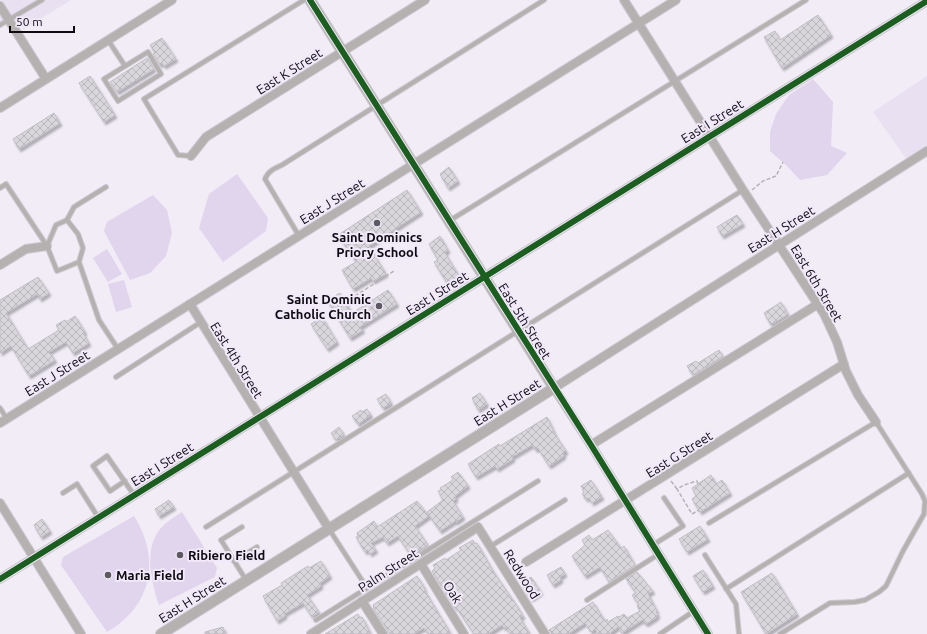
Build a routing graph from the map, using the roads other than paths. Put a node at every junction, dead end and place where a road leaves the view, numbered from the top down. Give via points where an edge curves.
1 (42, 0) edge
2 (172, 0) edge
3 (304, 0) edge
4 (310, 0) edge
5 (425, 0) edge
6 (544, 0) edge
7 (624, 0) edge
8 (676, 0) edge
9 (806, 0) edge
10 (927, 1) edge
11 (0, 6) edge
12 (8, 20) junction
13 (639, 23) junction
14 (0, 25) edge
15 (108, 40) junction
16 (342, 52) junction
17 (125, 66) junction
18 (46, 79) junction
19 (676, 81) junction
20 (377, 106) junction
21 (0, 108) edge
22 (710, 135) junction
23 (927, 151) edge
24 (191, 156) joint
25 (414, 164) junction
26 (106, 187) dead end
27 (0, 188) edge
28 (745, 192) junction
29 (67, 220) junction
30 (449, 221) junction
31 (299, 236) junction
32 (779, 245) junction
33 (47, 246) junction
34 (79, 262) junction
35 (0, 265) edge
36 (484, 277) junction
37 (190, 304) junction
38 (818, 304) junction
39 (202, 322) junction
40 (518, 331) junction
41 (118, 349) junction
42 (844, 364) junction
43 (116, 377) dead end
44 (554, 388) junction
45 (0, 408) edge
46 (259, 416) junction
47 (3, 421) edge
48 (876, 422) junction
49 (591, 445) junction
50 (294, 472) junction
51 (909, 473) junction
52 (125, 481) junction
53 (538, 481) dead end
54 (63, 493) dead end
55 (134, 495) junction
56 (664, 498) dead end
57 (565, 500) dead end
58 (626, 501) junction
59 (0, 503) edge
60 (98, 517) junction
61 (709, 523) dead end
62 (206, 526) dead end
63 (242, 527) dead end
64 (478, 527) joint
65 (329, 529) junction
66 (653, 545) junction
67 (256, 547) dead end
68 (490, 547) junction
69 (659, 554) junction
70 (705, 555) dead end
71 (34, 558) junction
72 (234, 561) junction
73 (526, 562) dead end
74 (421, 564) junction
75 (0, 579) edge
76 (246, 580) junction
77 (367, 588) junction
78 (726, 589) junction
79 (587, 600) dead end
80 (362, 601) junction
81 (694, 611) junction
82 (316, 620) dead end
83 (81, 634) edge
84 (161, 634) edge
85 (311, 634) edge
86 (383, 634) edge
87 (464, 634) edge
88 (545, 634) edge
89 (660, 634) edge
90 (708, 634) edge
91 (739, 634) edge
92 (780, 634) edge

1 - 12 lane
2 - 15 street
3 - 24 lane via 144,99 178,155
4 - 16 street, East 5th Street
5 - 16 street, East K Street
6 - 20 lane
7 - 13 street, East 6th Street
8 - 13 street, East J Street
9 - 19 lane
10 - 22 street, East I Street
11 - 12 street
12 - 14 lane
12 - 18 street
13 - 19 street, East 6th Street
13 - 25 street, East J Street
15 - 17 lane
15 - 18 street
16 - 20 street, East 5th Street
16 - 24 street, East K Street via 206,137
17 - 17 lane via 148,52 161,74 118,101 104,80
18 - 21 street
19 - 22 street, East 6th Street
19 - 30 lane
20 - 25 street, East 5th Street
20 - 31 lane via 267,174 265,179 268,185
22 - 28 street, East 6th Street
22 - 36 street, East I Street
23 - 32 street, East H Street
25 - 30 street, East 5th Street
25 - 31 street, East J Street
26 - 29 lane via 74,207
27 - 33 lane via 6,184
28 - 32 street, East 6th Street
28 - 40 lane
29 - 33 lane via 56,225
29 - 34 lane via 78,234 83,248
30 - 36 street, East 5th Street
31 - 37 street, East J Street
32 - 38 street, East 6th Street
32 - 44 street, East H Street
33 - 34 lane via 57,271
33 - 35 street via 26,249
34 - 41 lane via 99,320
36 - 40 street, East 5th Street
36 - 46 street, East I Street
37 - 39 street, East 4th Street
37 - 41 street, East J Street
38 - 42 street, East 6th Street via 837,342
38 - 49 street
39 - 43 lane
39 - 46 street, East 4th Street
40 - 44 street, East 5th Street
40 - 50 lane
41 - 47 street, East J Street
42 - 48 street, East 6th Street via 858,395
42 - 58 street, East G Street
44 - 49 street, East 5th Street
44 - 65 street, East H Street
45 - 47 lane
46 - 50 street, East 4th Street
46 - 55 street, East I Street
48 - 51 lane
48 - 61 lane
49 - 58 street, East 5th Street
50 - 62 lane
50 - 65 street, East 4th Street
51 - 78 lane
51 - 92 lane via 925,501 925,508 921,521 886,586 865,600 830,603
52 - 52 lane via 107,456 93,466 110,491
52 - 55 lane
53 - 77 lane
54 - 60 lane via 77,484
55 - 60 street, East I Street
56 - 66 lane via 683,526
57 - 68 lane
58 - 66 street, East 5th Street
58 - 73 street, East G Street
59 - 71 street
60 - 71 street, East I Street
63 - 72 lane via 221,540
64 - 68 street, Redwood
64 - 74 street, Palm Street
65 - 76 street, East H Street
65 - 77 lane
66 - 69 street, East 5th Street
67 - 72 lane
68 - 88 street, Redwood
69 - 79 lane
69 - 81 street, East 5th Street
70 - 78 lane
71 - 75 street, East I Street
71 - 83 street
72 - 76 lane
74 - 80 street, Palm Street
74 - 87 street, Oak
76 - 84 street, East H Street
77 - 82 lane
78 - 91 lane via 736,604
80 - 85 street, Palm Street
80 - 86 street
81 - 89 lane
81 - 90 street, East 5th Street

